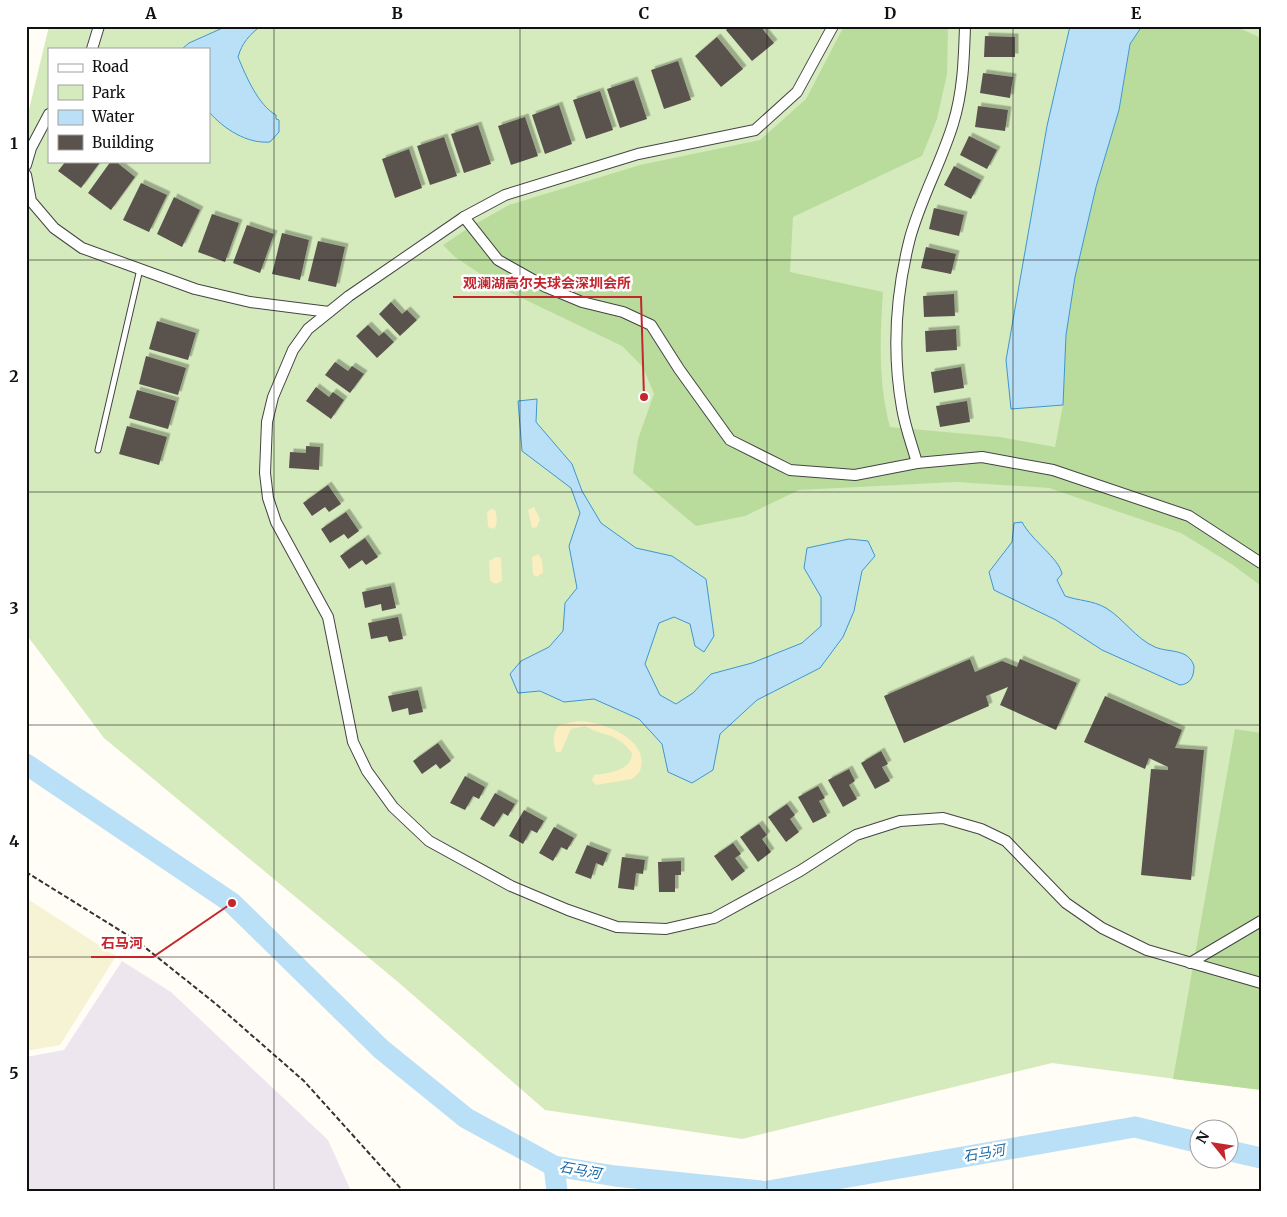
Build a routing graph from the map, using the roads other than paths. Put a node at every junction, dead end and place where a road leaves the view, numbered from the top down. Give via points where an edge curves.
1 (99, 26) edge
2 (833, 26) edge
3 (964, 26) edge
4 (92, 48) edge
5 (48, 116) edge
6 (26, 165) edge
7 (26, 174) edge
8 (464, 217) junction
9 (140, 269) junction
10 (328, 312) junction
11 (98, 450) dead end
12 (917, 463) junction
13 (1261, 563) edge
14 (1261, 921) edge
15 (1190, 963) junction
16 (1261, 983) edge

1 - 4 street
2 - 8 street via 797,92 755,130 638,154 505,195
3 - 12 street via 963,76 953,124 928,182 910,238 899,294 896,351 902,408
5 - 6 street
7 - 9 street via 31,201 54,228 82,248
8 - 10 street
8 - 12 street via 498,260 522,274 582,302 623,312 651,325 678,369 730,440 790,470 855,475
9 - 10 street via 195,289 250,302
9 - 11 lane
10 - 15 street via 308,329 293,350 272,397 264,447 268,498 276,522 328,617 353,742 367,771 394,807 429,841 511,886 568,910 617,927 666,929 714,918 800,871 856,835 900,821 943,818 981,828 1006,841 1066,902 1102,928 1147,950
12 - 13 street via 982,456 1053,470 1189,516
14 - 15 street
15 - 16 street

